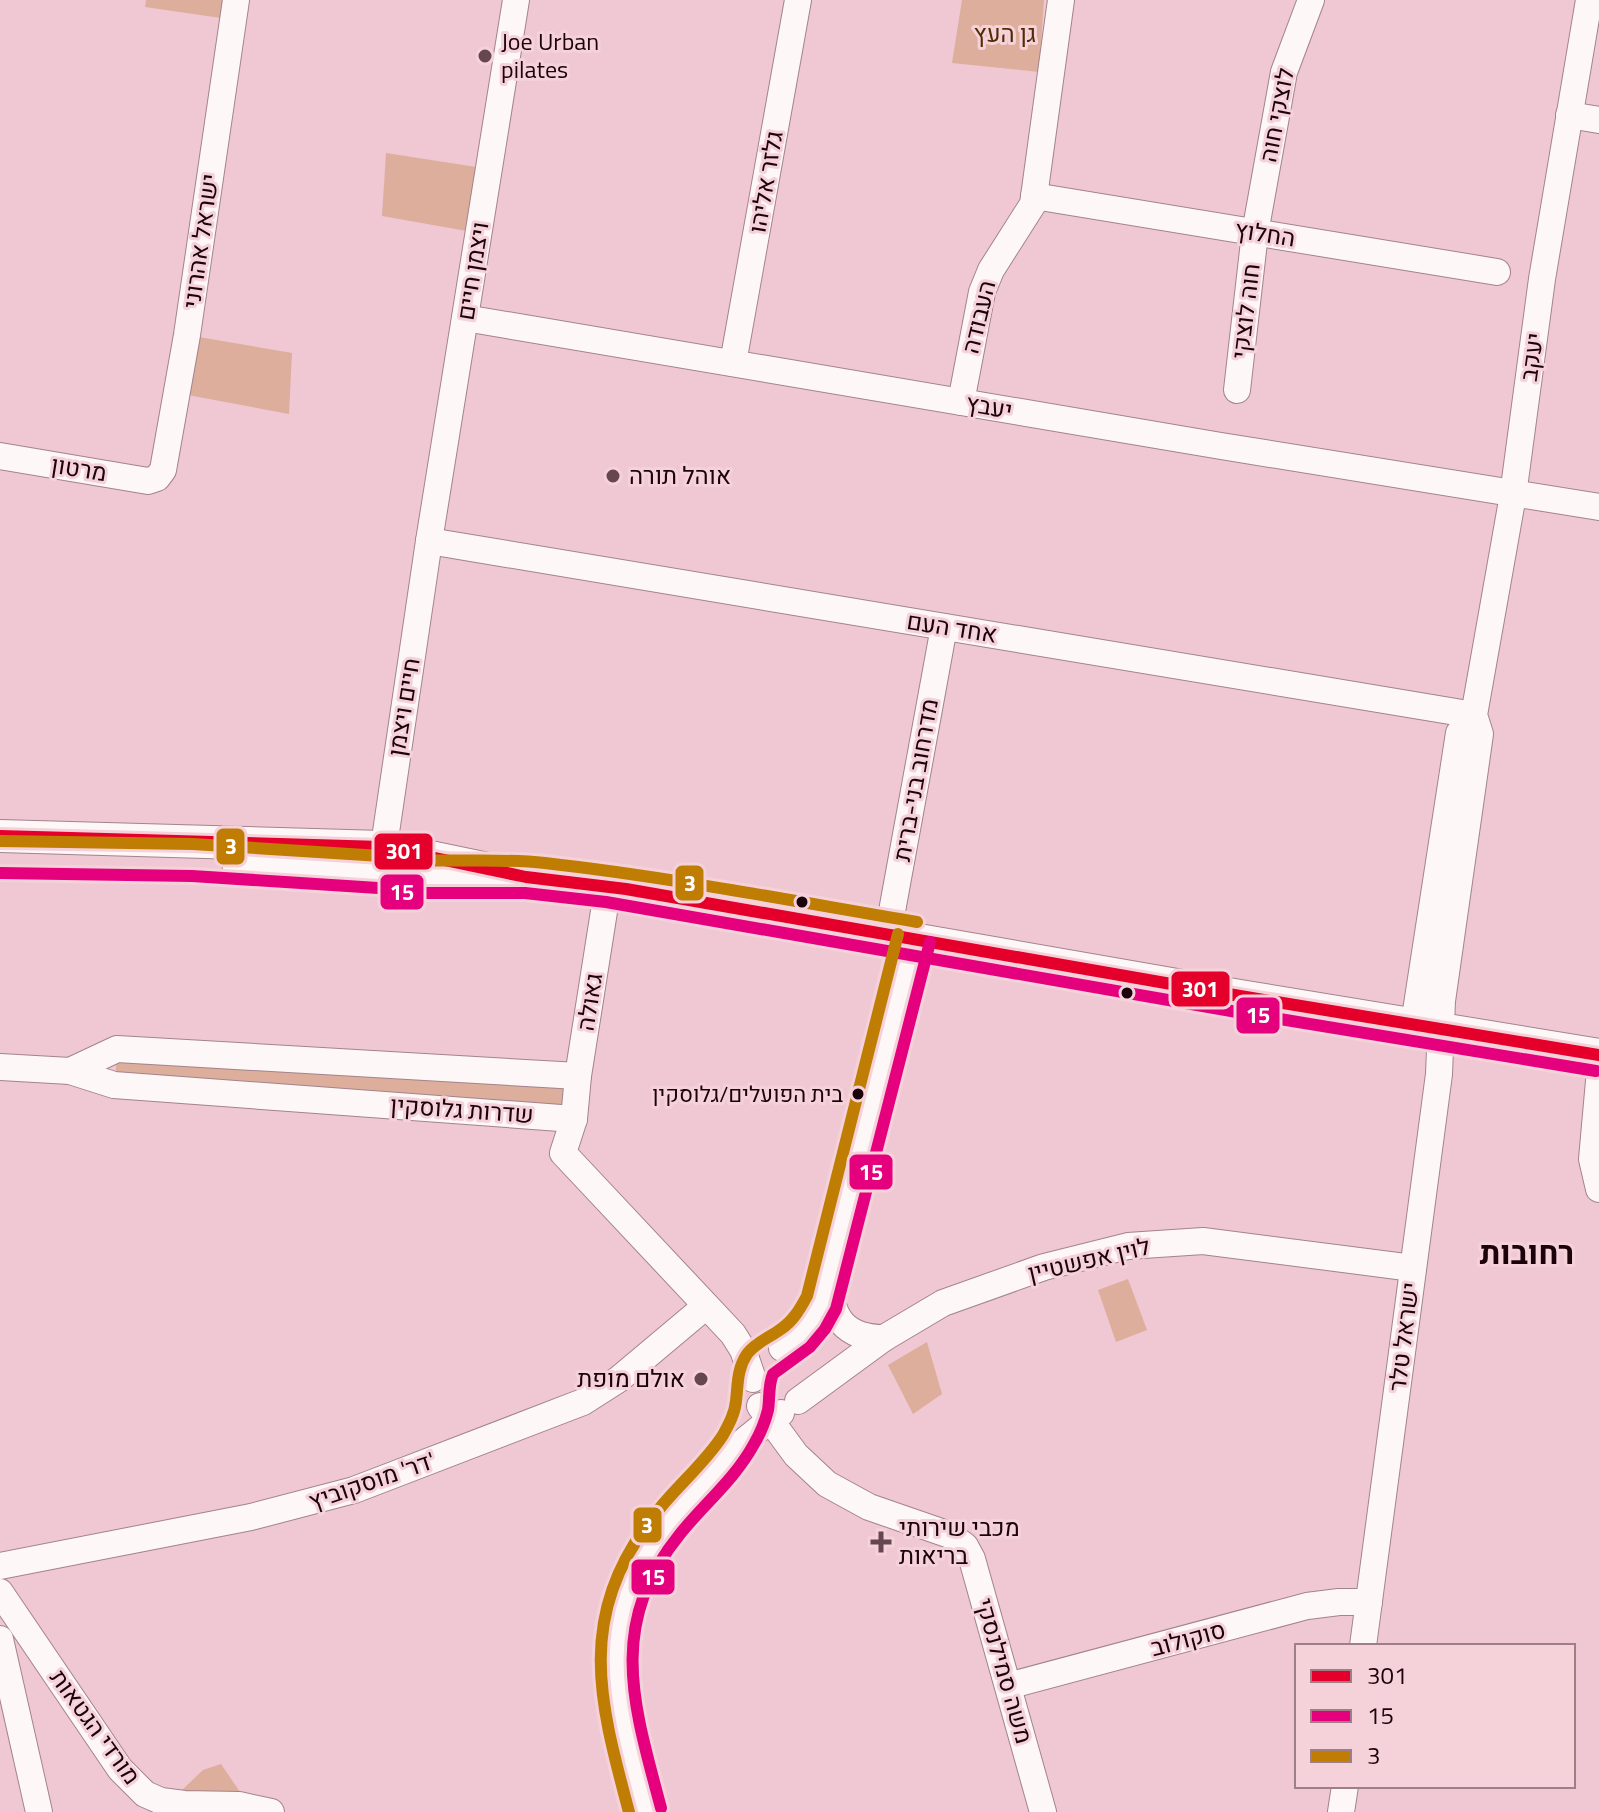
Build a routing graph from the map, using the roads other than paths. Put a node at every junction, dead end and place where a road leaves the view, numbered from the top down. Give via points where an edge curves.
1 (236, 0) edge
2 (516, 0) edge
3 (798, 0) edge
4 (1061, 0) edge
5 (1311, 0) edge
6 (1589, 0) edge
7 (1569, 115) junction
8 (1599, 120) edge
9 (1034, 196) junction
10 (1255, 233) junction
11 (1497, 272) dead end
12 (465, 318) junction
13 (733, 363) junction
14 (1237, 390) dead end
15 (961, 402) junction
16 (0, 456) edge
17 (157, 478) joint
18 (1513, 495) junction
19 (1599, 507) edge
20 (429, 541) junction
21 (944, 627) junction
22 (1474, 715) junction
23 (0, 836) edge
24 (0, 857) edge
25 (381, 859) junction
26 (608, 886) junction
27 (901, 936) junction
28 (1426, 1026) junction
29 (1599, 1055) edge
30 (0, 1067) edge
31 (70, 1071) junction
32 (578, 1076) junction
33 (1599, 1081) edge
34 (574, 1119) junction
35 (1599, 1189) edge
36 (1413, 1268) junction
37 (829, 1277) junction
38 (706, 1306) junction
39 (733, 1334) junction
40 (884, 1338) junction
41 (780, 1349) junction
42 (770, 1401) junction
43 (0, 1566) edge
44 (0, 1592) edge
45 (1369, 1602) junction
46 (0, 1639) edge
47 (1363, 1644) edge
48 (1008, 1686) junction
49 (1345, 1788) edge
50 (39, 1812) edge
51 (271, 1812) edge
52 (646, 1812) edge
53 (1043, 1812) edge
54 (1341, 1812) edge

1 - 17 street, ישראל אהרוני via 166,464
2 - 12 street, ויצמן חיים
3 - 13 street, גלזר אליהו
4 - 9 street, העבודה
5 - 10 street, לוצקי חוה via 1284,72
6 - 7 street, יעקב
7 - 8 street
7 - 18 street, יעקב
9 - 10 street, החלוץ
9 - 15 street, העבודה via 982,292
10 - 11 street, החלוץ
10 - 14 street, חוה לוצקי
12 - 13 street, יעבץ
12 - 20 street, ויצמן חיים
13 - 15 street, יעבץ
15 - 18 street, יעבץ
16 - 17 street, מרטון via 148,481
18 - 19 street, יעבץ
18 - 22 street, יעקב
20 - 21 street, אחד העם
20 - 25 street, חיים ויצמן
21 - 22 street, אחד העם
21 - 27 street, מדרחוב בני-ברית
22 - 28 street, יעקב via 1480,734
23 - 25 main road
24 - 25 main road
25 - 26 main road
26 - 27 main road
26 - 32 street, גאולה
27 - 28 main road
27 - 37 street, מדרחוב בני-ברית
28 - 29 main road
28 - 36 street, ישראל טלר via 1439,1074
30 - 31 street, שדרות גלוסקין
31 - 32 street, שדרות גלוסקין via 117,1049
31 - 34 street, שדרות גלוסקין via 114,1085
32 - 34 street, גאולה
33 - 35 street via 1592,1159
34 - 38 street via 563,1153
36 - 40 street, לוין אפשטיין via 1203,1241 1128,1246 1044,1267 953,1299
36 - 45 street, ישראל טלר
37 - 40 street via 832,1305 842,1324 859,1335
37 - 41 street, מדרחוב בני-ברית via 812,1321
38 - 39 street
38 - 43 street, דר' מוסקוביץ' via 619,1379 583,1402 354,1490 251,1517
39 - 41 street via 756,1348
39 - 42 street
40 - 42 street, לוין אפשטיין
41 - 42 street, מדרחוב בני-ברית via 762,1361
41 - 42 street via 803,1354 810,1368 807,1387
42 - 48 street, משה סמילנסקי via 810,1470 847,1496 950,1535 965,1546
42 - 52 street, לוין אפשטיין via 663,1529 622,1610 614,1669 617,1700
44 - 51 street, מורדי הגטאות via 120,1769 145,1794 161,1801
45 - 47 street, ישראל טלר
45 - 48 street, סוקולוב via 1307,1606
46 - 50 street
48 - 53 street, משה סמילנסקי
49 - 54 street

